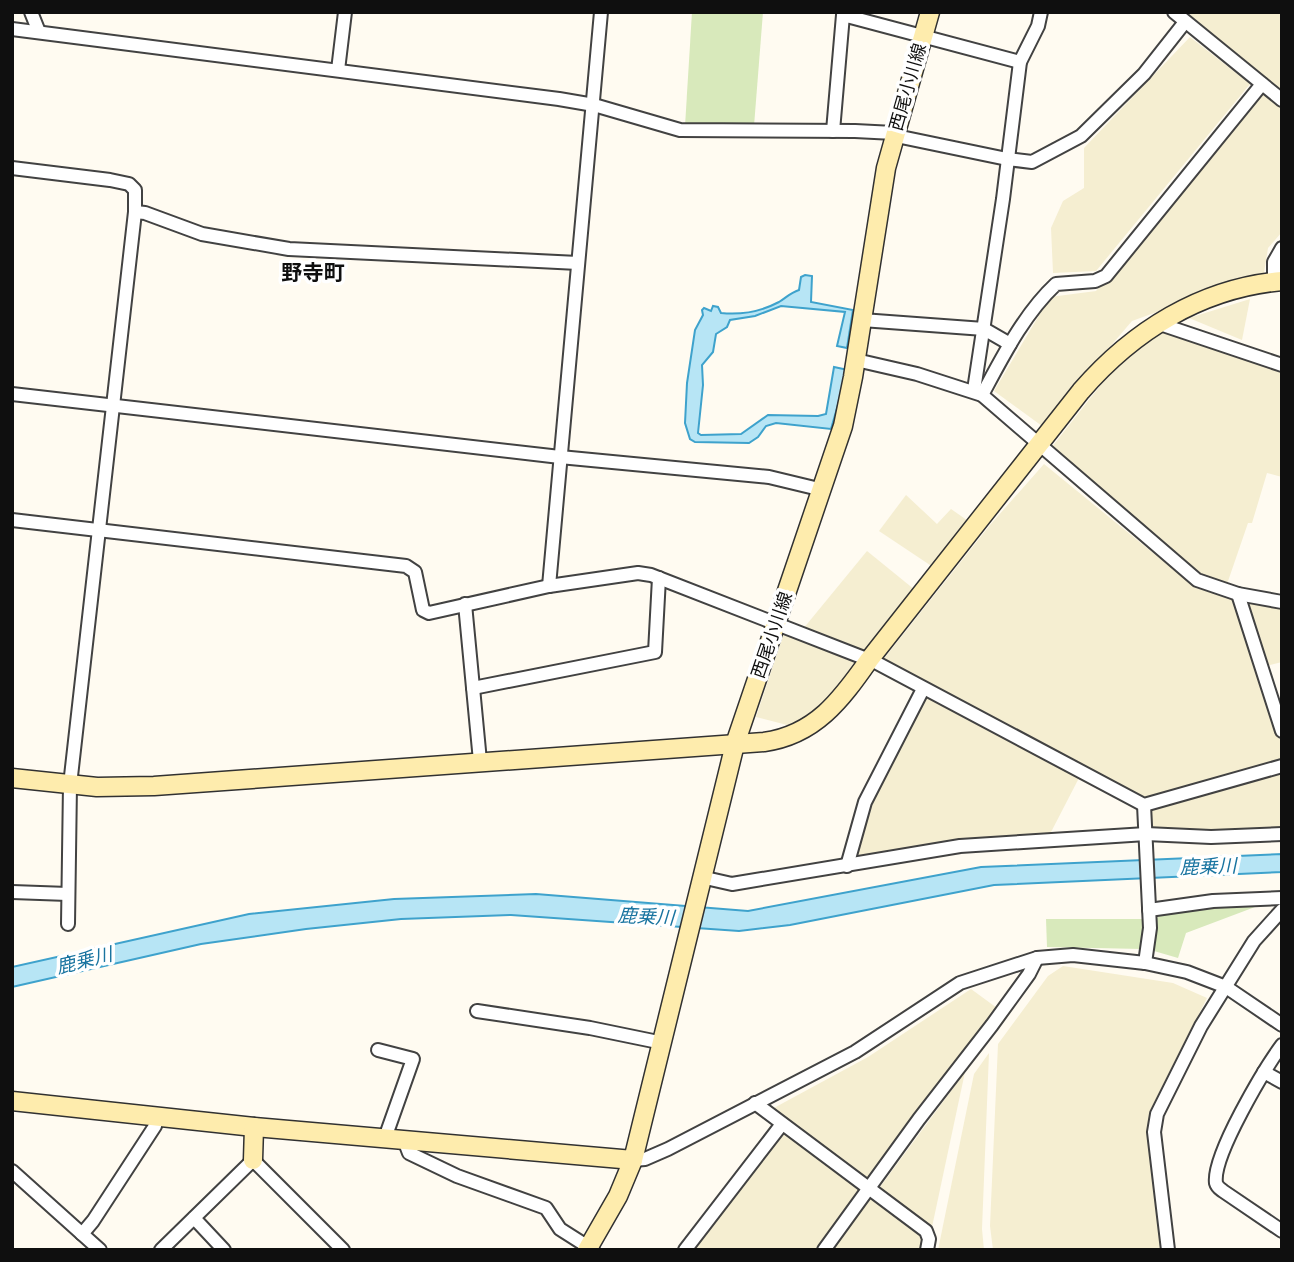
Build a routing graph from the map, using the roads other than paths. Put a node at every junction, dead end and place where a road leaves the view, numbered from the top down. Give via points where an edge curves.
1 (31, 12) edge
2 (345, 12) edge
3 (601, 12) edge
4 (930, 12) edge
5 (1041, 12) edge
6 (1174, 12) edge
7 (839, 13) edge
8 (1185, 22) junction
9 (12, 29) edge
10 (39, 32) junction
11 (923, 35) junction
12 (1020, 62) junction
13 (338, 71) junction
14 (1262, 84) junction
15 (1282, 100) edge
16 (594, 105) junction
17 (833, 131) junction
18 (894, 133) junction
19 (1007, 159) junction
20 (12, 168) edge
21 (135, 212) junction
22 (1282, 248) edge
23 (578, 263) junction
24 (1278, 282) edge
25 (862, 320) junction
26 (1157, 323) junction
27 (984, 329) junction
28 (1010, 344) junction
29 (856, 359) junction
30 (1282, 365) edge
31 (978, 392) junction
32 (12, 394) edge
33 (111, 407) junction
34 (1040, 444) junction
35 (560, 457) junction
36 (823, 490) junction
37 (12, 520) edge
38 (98, 531) junction
39 (659, 578) junction
40 (549, 586) junction
41 (1238, 594) junction
42 (1282, 602) edge
43 (465, 604) junction
44 (776, 624) junction
45 (869, 660) junction
46 (473, 688) junction
47 (923, 689) junction
48 (1282, 731) edge
49 (735, 744) junction
50 (480, 761) junction
51 (1282, 766) edge
52 (12, 778) edge
53 (70, 785) junction
54 (1144, 805) junction
55 (1282, 834) edge
56 (1146, 838) junction
57 (847, 866) junction
58 (700, 881) junction
59 (12, 892) edge
60 (68, 894) junction
61 (1282, 898) edge
62 (1148, 905) junction
63 (1282, 910) edge
64 (68, 924) dead end
65 (1037, 958) junction
66 (1145, 963) junction
67 (1226, 987) junction
68 (477, 1011) dead end
69 (1282, 1024) edge
70 (663, 1043) junction
71 (1282, 1045) edge
72 (378, 1050) dead end
73 (1264, 1072) junction
74 (1282, 1082) edge
75 (12, 1101) edge
76 (755, 1103) junction
77 (157, 1117) junction
78 (782, 1124) junction
79 (254, 1127) junction
80 (385, 1139) junction
81 (404, 1140) junction
82 (253, 1160) junction
83 (633, 1160) junction
84 (12, 1171) edge
85 (869, 1189) junction
86 (194, 1218) junction
87 (1282, 1231) edge
88 (82, 1234) junction
89 (589, 1249) edge
90 (100, 1250) edge
91 (161, 1250) edge
92 (224, 1250) edge
93 (342, 1250) edge
94 (685, 1250) edge
95 (824, 1250) edge
96 (927, 1250) edge
97 (1168, 1250) edge

1 - 10 street
2 - 13 street
3 - 16 street
4 - 11 street, 西尾小川線
5 - 12 street
6 - 8 street
7 - 11 street
7 - 17 street
8 - 14 street
8 - 19 street via 1144,74 1081,136 1032,162
9 - 10 street
10 - 13 street
11 - 12 street
11 - 18 street, 西尾小川線
12 - 19 street
13 - 16 street
14 - 15 street
14 - 28 street via 1106,276 1056,284
16 - 17 street via 680,130
16 - 23 street
17 - 18 street
18 - 19 street
18 - 25 street, 西尾小川線
19 - 27 street
20 - 21 street via 129,184 135,190
21 - 23 street via 202,234 289,248
21 - 33 street
22 - 24 street via 1274,262
23 - 35 street
24 - 26 street via 1232,290
25 - 27 street
25 - 29 street, 西尾小川線
26 - 30 street
26 - 34 street via 1113,357
27 - 28 street
27 - 31 street
28 - 31 street
29 - 31 street
29 - 36 street, 西尾小川線 via 843,426
31 - 34 street
32 - 33 street
33 - 35 street
33 - 38 street
34 - 41 street via 1197,580
34 - 45 street
35 - 36 street via 769,477
35 - 40 street
36 - 44 street, 西尾小川線
37 - 38 street
38 - 43 street via 406,566 415,572 425,612
38 - 53 street
39 - 40 street via 638,573
39 - 44 street
39 - 46 street via 655,652
40 - 43 street
41 - 42 street
41 - 48 street
43 - 46 street
44 - 45 street
44 - 49 street, 西尾小川線
45 - 47 street
45 - 49 street via 843,697 810,727 775,741
46 - 50 street
47 - 54 street
47 - 57 street via 865,802
49 - 50 street
49 - 58 street, 西尾小川線
50 - 53 street via 154,786
51 - 54 street
52 - 53 street
53 - 60 street
54 - 56 street
55 - 56 street
56 - 57 street via 960,846
56 - 62 street
57 - 58 street via 732,884
58 - 70 street, 西尾小川線
59 - 60 street
60 - 64 street
61 - 62 street
62 - 66 street
63 - 67 street via 1254,941
65 - 66 street via 1073,955
65 - 76 street via 960,983 855,1052
65 - 85 street
66 - 67 street via 1188,972
67 - 69 street
67 - 97 street via 1154,1122
68 - 70 street
70 - 83 street, 西尾小川線
71 - 73 street
72 - 80 street via 413,1059
73 - 74 street
73 - 87 street via 1225,1149 1216,1184
75 - 77 street
76 - 78 street
76 - 83 street via 668,1149
77 - 79 street
77 - 88 street
78 - 85 street
78 - 94 street
79 - 80 street
79 - 82 street
80 - 81 street
81 - 83 street
81 - 89 street via 409,1153 457,1176 547,1208 560,1228
82 - 86 street
82 - 93 street
83 - 89 street, 西尾小川線
84 - 88 street
85 - 95 street
85 - 96 street via 926,1231
86 - 91 street
86 - 92 street
88 - 90 street

